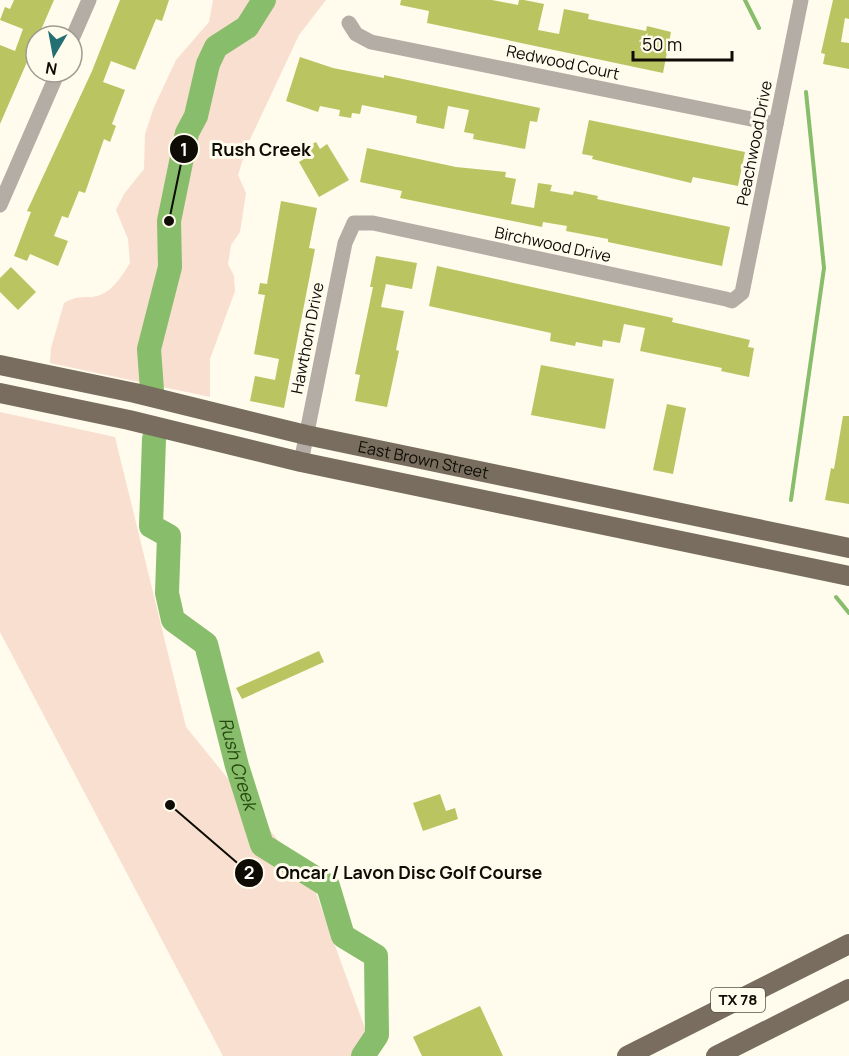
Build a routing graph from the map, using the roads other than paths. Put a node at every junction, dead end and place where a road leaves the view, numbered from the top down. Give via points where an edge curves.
1 (89, 0) edge
2 (801, 0) edge
3 (349, 23) dead end
4 (79, 24) edge
5 (53, 84) edge
6 (776, 124) junction
7 (0, 205) edge
8 (354, 223) joint
9 (742, 293) joint
10 (0, 365) edge
11 (0, 393) edge
12 (306, 435) junction
13 (301, 462) junction
14 (499, 476) junction
15 (494, 503) junction
16 (849, 548) edge
17 (849, 576) edge
18 (849, 944) edge
19 (849, 989) edge
20 (627, 1056) edge
21 (716, 1056) edge

1 - 4 street
2 - 6 street, Peachwood Drive
3 - 6 street, Redwood Court via 356,34 371,42
5 - 7 street
6 - 9 street, Peachwood Drive
8 - 9 street, Birchwood Drive via 388,226 726,299 732,300
8 - 12 street, Hawthorn Drive via 345,243
10 - 12 main road, East Brown Street
11 - 13 main road, East Brown Street
12 - 13 street, Hawthorn Drive
12 - 14 main road, East Brown Street
13 - 15 main road, East Brown Street
14 - 15 main road
14 - 16 main road, East Brown Street
15 - 17 main road, East Brown Street
18 - 20 main road, TX 78
19 - 21 main road, TX 78

